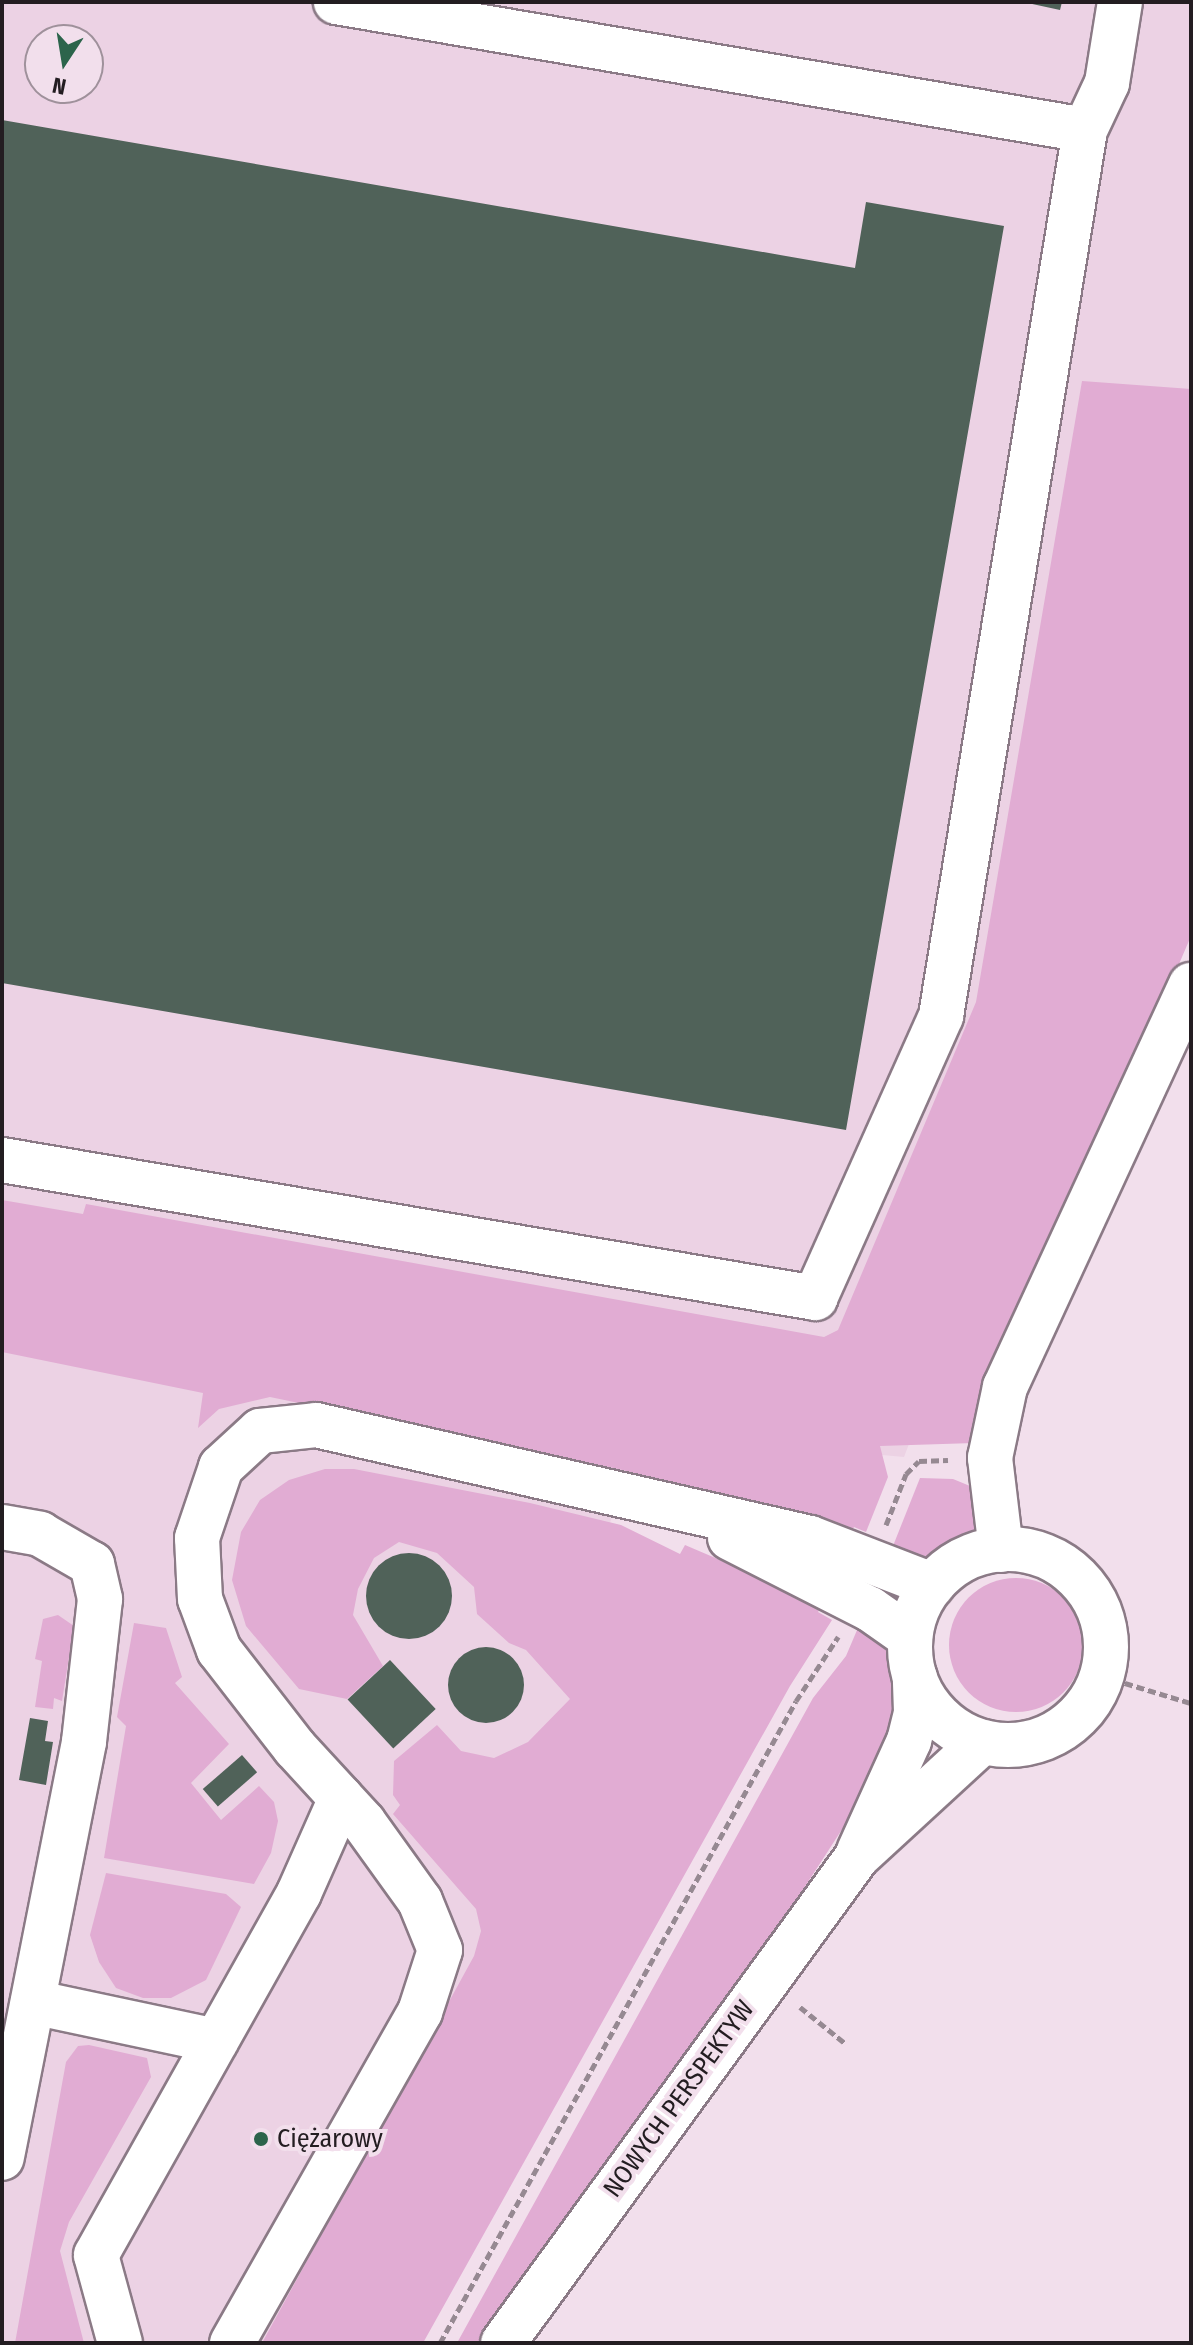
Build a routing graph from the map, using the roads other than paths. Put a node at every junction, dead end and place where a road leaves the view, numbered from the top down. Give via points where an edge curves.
1 (336, 2) edge
2 (1120, 2) edge
3 (1085, 130) junction
4 (1191, 985) edge
5 (2, 1160) edge
6 (652, 1501) junction
7 (2, 1527) edge
8 (1001, 1550) junction
9 (932, 1585) junction
10 (912, 1657) junction
11 (982, 1742) junction
12 (341, 1798) junction
13 (857, 1857) junction
14 (33, 2002) junction
15 (216, 2041) junction
16 (2, 2158) edge
17 (120, 2343) edge
18 (232, 2343) edge
19 (503, 2343) edge

1 - 3 street
2 - 3 street via 1107,83
3 - 5 street via 941,1016 815,1298
4 - 8 street via 1005,1387 990,1458
6 - 9 street via 810,1538
6 - 10 street via 855,1601
6 - 12 street via 316,1425 260,1431 221,1467 197,1538 200,1599 219,1650
7 - 14 street via 40,1534 92,1564 100,1599 84,1742
8 - 9 street via 975,1555
8 - 11 street via 1028,1551 1054,1560 1093,1597 1103,1623 1102,1676 1089,1704 1042,1740 1012,1746
9 - 10 street
10 - 11 street via 929,1705 953,1728
10 - 13 street, NOWYCH PERSPEKTYW via 916,1712 909,1741
11 - 13 street, NOWYCH PERSPEKTYW
12 - 15 street via 299,1893
12 - 18 street via 420,1901 440,1950 420,2012
13 - 19 street, NOWYCH PERSPEKTYW
14 - 15 street
14 - 16 street
15 - 17 street via 96,2255

